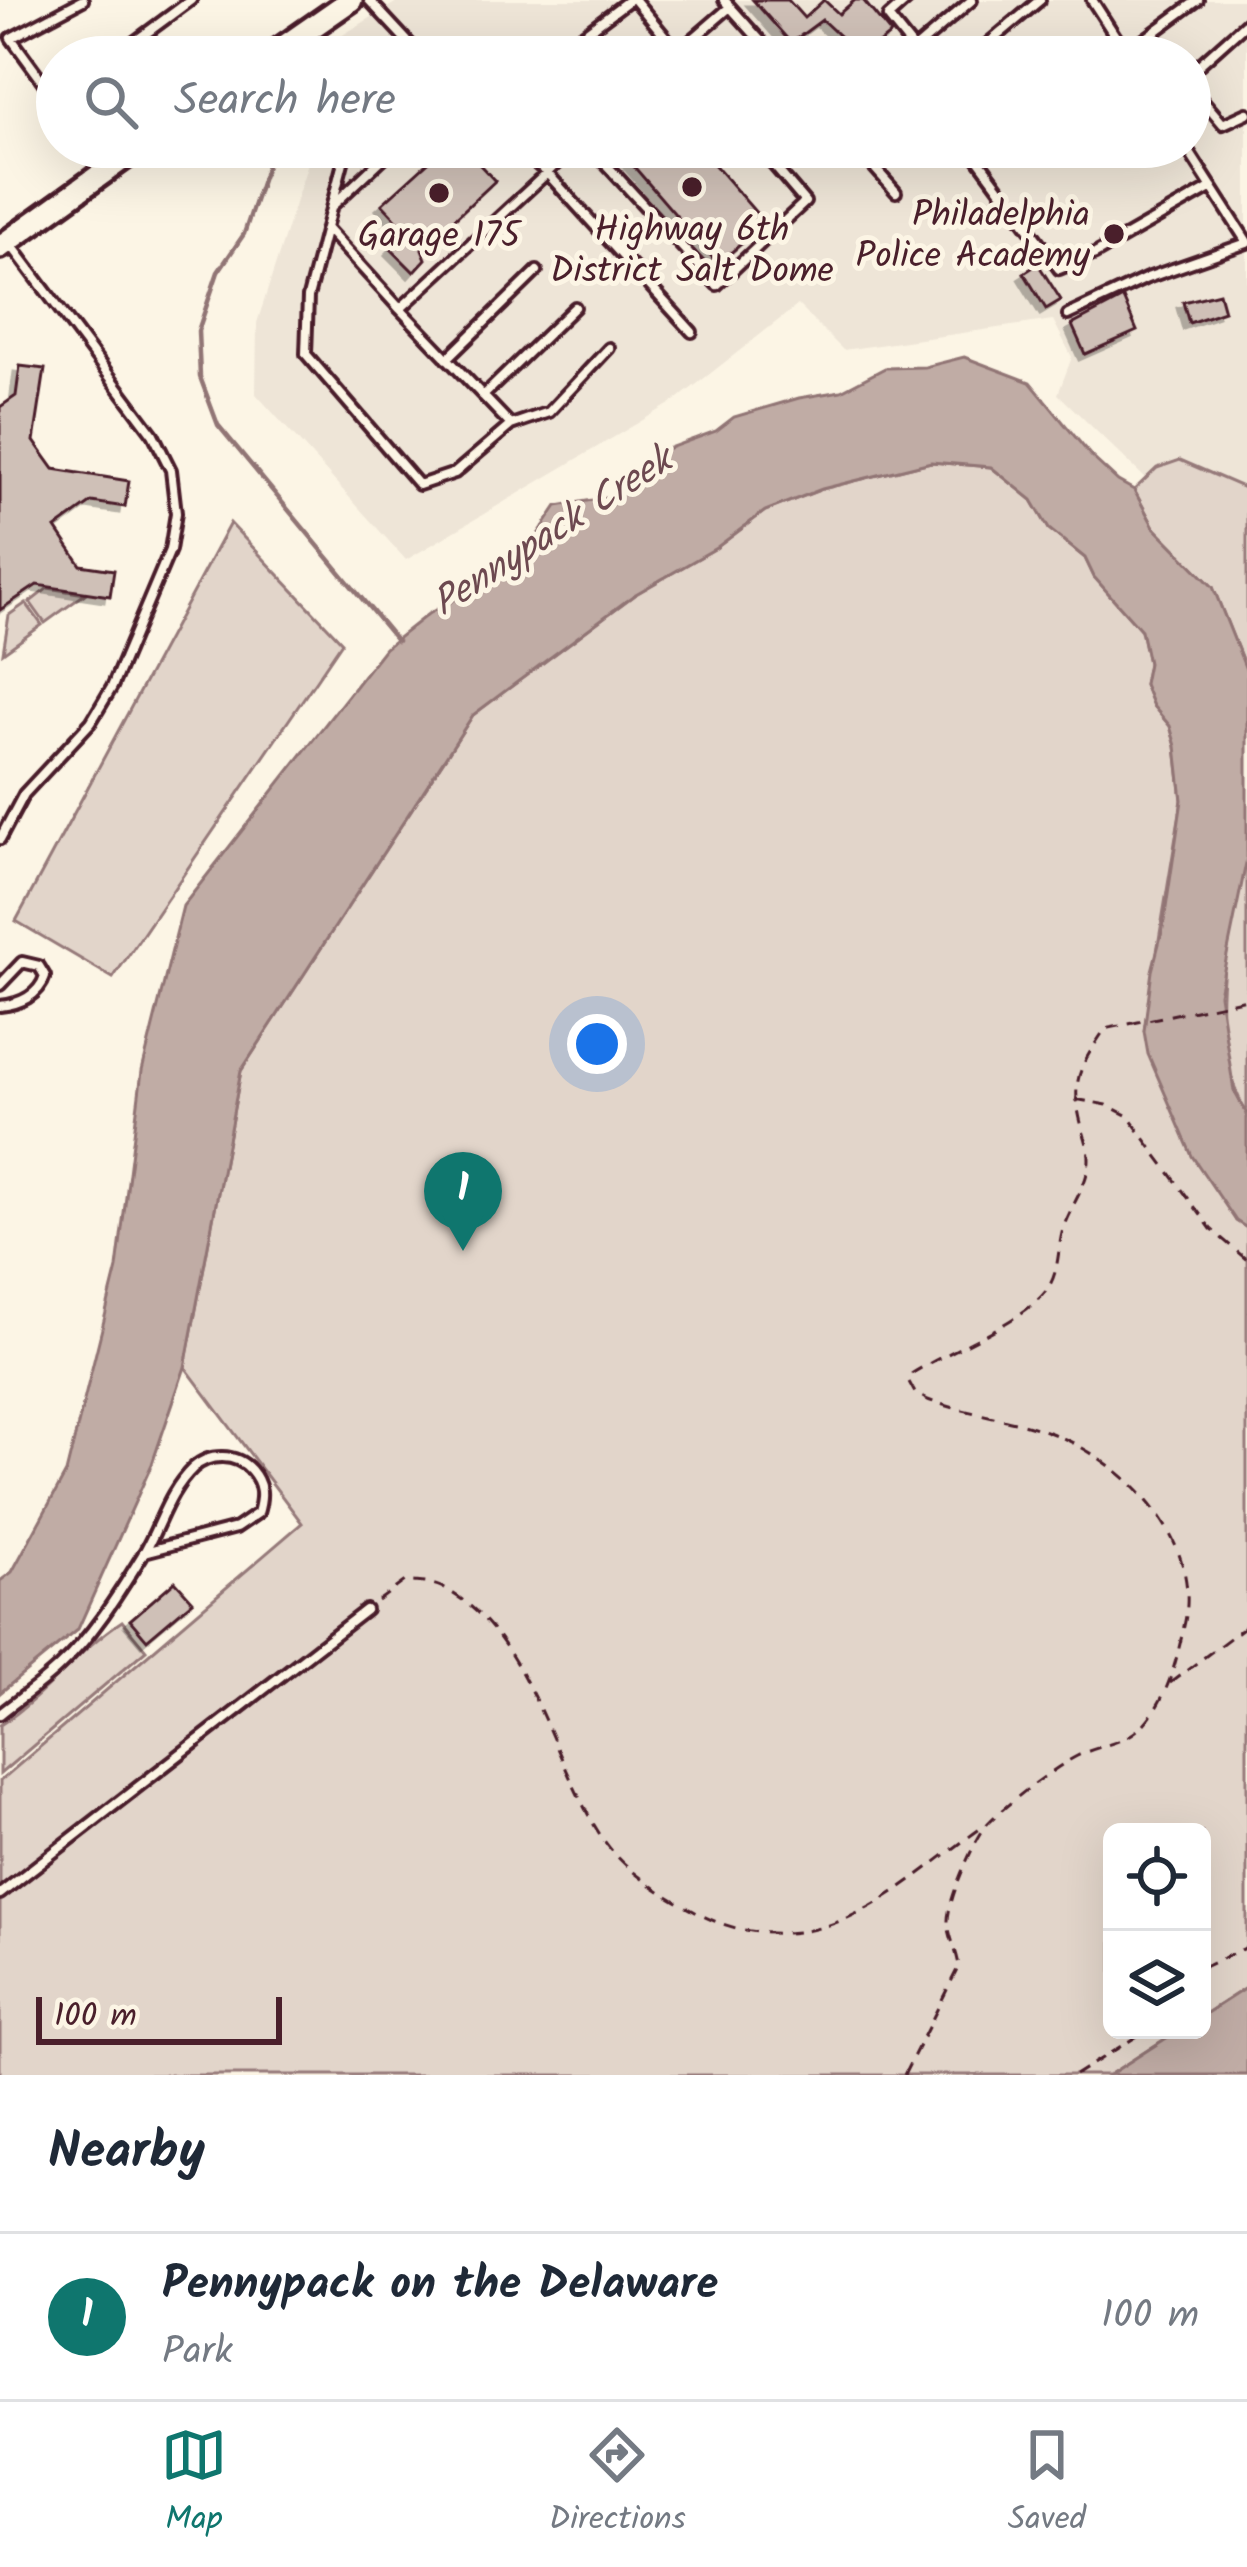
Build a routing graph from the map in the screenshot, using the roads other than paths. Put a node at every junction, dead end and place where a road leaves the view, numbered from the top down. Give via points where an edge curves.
1 (83, 0) edge
2 (190, 0) edge
3 (351, 0) edge
4 (369, 0) edge
5 (632, 0) edge
6 (907, 0) edge
7 (972, 0) edge
8 (1040, 0) edge
9 (1092, 0) edge
10 (1198, 0) edge
11 (727, 4) edge
12 (1247, 22) edge
13 (142, 36) edge
14 (299, 36) edge
15 (402, 36) edge
16 (582, 36) edge
17 (661, 36) edge
18 (696, 36) edge
19 (756, 36) edge
20 (903, 36) edge
21 (935, 36) edge
22 (997, 36) edge
23 (1115, 36) edge
24 (1152, 36) edge
25 (5, 39) edge
26 (1211, 54) edge
27 (36, 75) edge
28 (1211, 110) edge
29 (1247, 113) edge
30 (110, 168) edge
31 (341, 168) edge
32 (373, 168) edge
33 (541, 168) edge
34 (552, 168) edge
35 (609, 168) edge
36 (776, 168) edge
37 (875, 168) edge
38 (985, 168) edge
39 (1199, 168) edge
40 (107, 170) joint
41 (547, 173) junction
42 (1211, 187) junction
43 (896, 192) dead end
44 (331, 207) junction
45 (326, 228) junction
46 (1247, 242) edge
47 (4, 244) edge
48 (537, 271) dead end
49 (575, 308) dead end
50 (400, 309) junction
51 (1068, 315) dead end
52 (692, 332) dead end
53 (609, 347) dead end
54 (447, 358) junction
55 (483, 396) junction
56 (511, 425) junction
57 (0, 839) edge
58 (0, 985) edge
59 (0, 1006) edge
60 (145, 1552) junction
61 (367, 1610) road end
62 (0, 1714) edge
63 (0, 1894) edge

1 - 25 lane
2 - 13 lane
3 - 14 main road
4 - 15 lane
5 - 16 lane
5 - 17 lane
6 - 20 lane via 888,17
7 - 21 lane
8 - 22 lane
9 - 23 lane
10 - 24 lane
11 - 18 lane
11 - 19 lane
12 - 26 lane
25 - 27 lane
28 - 29 lane via 1223,124
30 - 40 main road
31 - 44 lane
32 - 44 lane
33 - 41 lane
34 - 41 lane
35 - 36 lane via 717,285 805,202
37 - 43 lane
38 - 42 lane via 1059,268
39 - 42 lane
40 - 47 main road
41 - 50 lane
41 - 52 lane
42 - 46 lane
44 - 45 lane
45 - 50 lane
45 - 56 lane via 308,297 305,354 419,485 455,473
46 - 51 lane
47 - 57 lane via 153,434 171,470 176,513 170,550 112,687 91,722 24,794
48 - 54 lane
49 - 55 lane
50 - 54 lane
53 - 56 lane via 549,412
54 - 55 lane
55 - 56 lane
58 - 59 lane via 22,962 39,965 45,976 37,992
60 - 60 lane via 169,1498 194,1467 224,1456 256,1475 258,1513 236,1528
60 - 62 lane via 60,1666
61 - 63 lane

